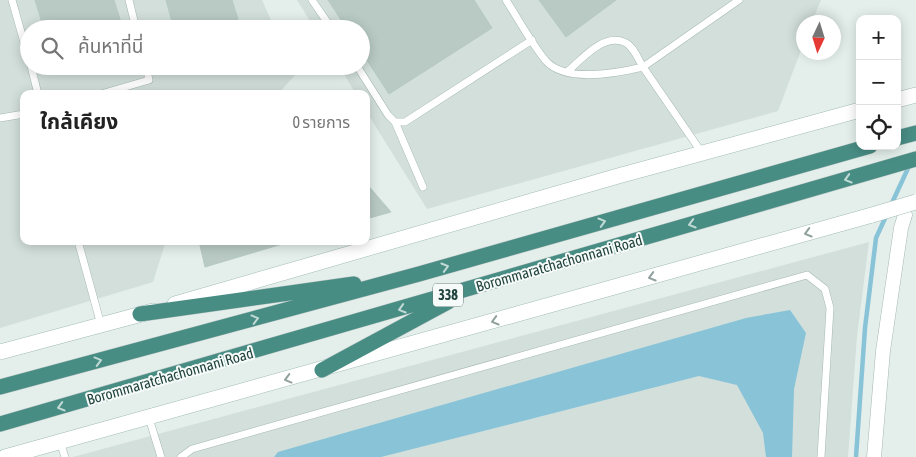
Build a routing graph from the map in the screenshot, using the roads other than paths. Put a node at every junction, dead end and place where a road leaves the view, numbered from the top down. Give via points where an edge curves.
1 (12, 0) edge
2 (129, 0) edge
3 (312, 0) edge
4 (506, 0) edge
5 (740, 0) edge
6 (134, 20) edge
7 (326, 20) edge
8 (20, 28) edge
9 (532, 40) junction
10 (643, 67) junction
11 (567, 72) junction
12 (33, 75) edge
13 (148, 75) edge
14 (364, 75) edge
15 (37, 90) edge
16 (115, 90) edge
17 (916, 95) edge
18 (901, 99) edge
19 (856, 111) edge
20 (20, 115) edge
21 (0, 118) edge
22 (395, 122) junction
23 (856, 150) edge
24 (702, 153) junction
25 (916, 159) edge
26 (423, 187) dead end
27 (916, 202) edge
28 (905, 215) dead end
29 (79, 245) edge
30 (419, 274) junction
31 (475, 287) junction
32 (140, 314) junction
33 (101, 325) junction
34 (0, 352) edge
35 (322, 370) junction
36 (0, 387) edge
37 (149, 418) junction
38 (0, 424) edge
39 (60, 442) junction
40 (11, 456) edge
41 (65, 457) edge
42 (161, 457) edge
43 (181, 457) edge
44 (821, 457) edge
45 (874, 457) edge

1 - 8 lane
2 - 6 lane
3 - 7 lane
4 - 9 lane
5 - 10 lane
9 - 11 lane via 548,63
9 - 22 lane via 405,122
10 - 11 lane via 586,75
10 - 11 lane via 631,47 615,41 600,44
10 - 24 lane
12 - 15 lane
13 - 16 lane via 149,80
14 - 22 lane
17 - 18 main road
19 - 24 main road
20 - 21 lane
22 - 26 lane
30 -> 23 highway, Borommaratchachonnani Road / 338
24 - 32 main road
25 -> 31 highway, Borommaratchachonnani Road / 338
27 -> 35 main road, bridge
28 - 45 street via 883,351
29 - 33 lane
30 - 32 highway
36 -> 30 highway, Borommaratchachonnani Road / 338
31 - 35 highway
31 -> 38 highway, Borommaratchachonnani Road / 338
32 - 33 main road
33 - 34 main road
35 -> 37 main road
37 - 39 main road
37 - 42 lane
39 - 40 main road
39 - 41 lane
43 - 44 lane via 192,449 807,275 825,289 830,308

